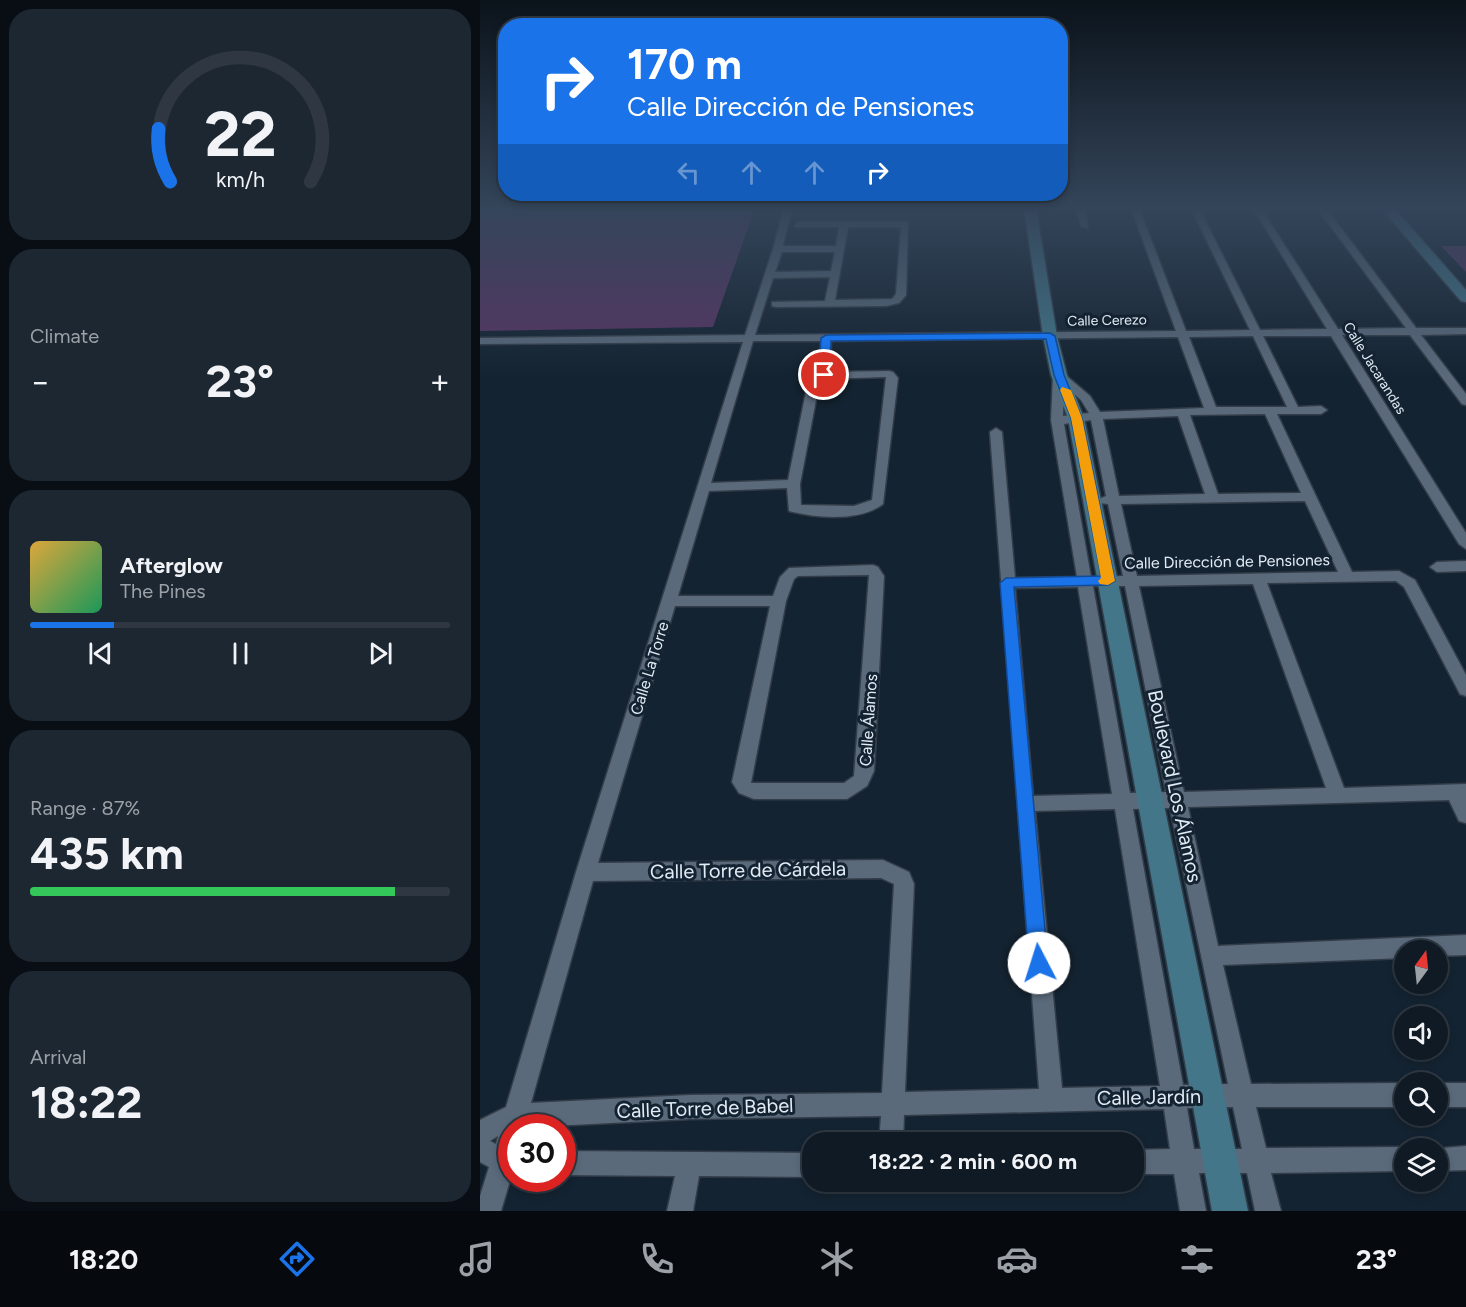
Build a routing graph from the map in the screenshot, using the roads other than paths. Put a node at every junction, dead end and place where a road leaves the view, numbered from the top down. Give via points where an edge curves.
1 (773, 265) edge
2 (836, 265) edge
3 (903, 265) edge
4 (1039, 265) edge
5 (1156, 265) edge
6 (1223, 265) edge
7 (1293, 265) edge
8 (1363, 265) edge
9 (1437, 265) edge
10 (834, 274) junction
11 (769, 275) junction
12 (1466, 298) edge
13 (830, 303) junction
14 (777, 304) dead end
15 (1466, 331) edge
16 (1414, 332) junction
17 (1336, 333) junction
18 (1181, 334) junction
19 (1258, 334) junction
20 (1050, 336) junction
21 (749, 338) junction
22 (826, 338) junction
23 (480, 341) edge
24 (824, 375) junction
25 (1466, 402) edge
26 (1269, 410) junction
27 (1294, 410) junction
28 (1321, 410) dead end
29 (1212, 411) junction
30 (1184, 413) junction
31 (1076, 418) junction
32 (996, 432) dead end
33 (794, 484) junction
34 (705, 487) junction
35 (1311, 497) junction
36 (1092, 500) junction
37 (1214, 500) junction
38 (1466, 544) edge
39 (1466, 566) edge
40 (1437, 567) dead end
41 (1347, 577) junction
42 (1258, 578) junction
43 (1108, 581) junction
44 (1006, 583) junction
45 (670, 601) junction
46 (779, 601) junction
47 (1466, 690) edge
48 (1461, 792) edge
49 (1337, 794) junction
50 (1178, 799) junction
51 (1150, 800) junction
52 (1122, 801) junction
53 (1025, 804) junction
54 (1466, 815) edge
55 (586, 872) junction
56 (1466, 945) edge
57 (1210, 956) junction
58 (1394, 1095) edge
59 (1448, 1095) edge
60 (1466, 1095) edge
61 (1206, 1096) junction
62 (1242, 1096) junction
63 (1172, 1097) junction
64 (1051, 1099) junction
65 (893, 1104) junction
66 (516, 1114) edge
67 (576, 1118) edge
68 (498, 1128) edge
69 (892, 1132) edge
70 (480, 1133) edge
71 (480, 1148) edge
72 (498, 1157) edge
73 (1448, 1158) edge
74 (1466, 1158) edge
75 (1394, 1159) edge
76 (1257, 1161) junction
77 (1144, 1162) edge
78 (1185, 1162) junction
79 (1221, 1162) junction
80 (576, 1163) edge
81 (689, 1165) junction
82 (802, 1166) edge
83 (498, 1185) edge
84 (488, 1211) edge
85 (680, 1211) edge
86 (1193, 1211) edge
87 (1230, 1211) edge
88 (1268, 1211) edge

1 - 11 street, Calle La Torre
2 - 10 street
3 - 13 street via 901,295 897,300
4 - 20 street, Boulevard Los Álamos
5 - 18 street
6 - 19 street
7 - 17 street, Calle Jacarandas
8 - 16 street
9 - 12 street
10 - 11 street
10 - 13 street
11 - 21 street, Calle La Torre
13 - 14 street
15 - 16 street, Calle Cerezo
16 - 17 street, Calle Cerezo
16 - 25 street
17 - 19 street, Calle Cerezo
17 - 38 street, Calle Jacarandas
18 - 19 street, Calle Cerezo
18 - 20 street, Calle Cerezo
18 - 29 street
19 - 27 street
20 - 22 street, Calle Cerezo
20 - 31 street, Boulevard Los Álamos via 1059,375
21 - 22 street, Calle Cerezo
21 - 23 street, Calle Cerezo
21 - 34 street, Calle La Torre
22 - 24 street
24 - 33 street via 815,378
24 - 33 street via 891,376 879,499 862,510 803,510 793,507
26 - 27 street
26 - 29 street
26 - 35 street
27 - 28 street
29 - 30 street
30 - 31 street
30 - 37 street
31 - 36 street, Boulevard Los Álamos
32 - 44 street
33 - 34 street
34 - 45 street, Calle La Torre
35 - 37 street
35 - 41 street
36 - 37 street
36 - 43 street, Boulevard Los Álamos
39 - 40 street
41 - 42 street, Calle Dirección de Pensiones
41 - 47 street, Calle Dirección de Pensiones via 1392,575 1410,584
42 - 43 street, Calle Dirección de Pensiones
42 - 49 street
43 - 44 street, Calle Dirección de Pensiones
43 - 50 street, Boulevard Los Álamos
43 - 51 street, Boulevard Los Álamos
43 - 52 street, Boulevard Los Álamos
44 - 53 street
45 - 46 street
45 - 55 street, Calle La Torre
46 - 46 street, Calle Álamos via 741,782 754,791 847,791 861,781 865,771 877,573 794,571 787,577
48 - 49 street
48 - 54 street
49 - 50 street
50 - 51 street
50 - 57 street, Boulevard Los Álamos
51 - 52 street
51 - 61 street, Boulevard Los Álamos
52 - 53 street
52 - 63 street, Boulevard Los Álamos
53 - 64 street
55 - 65 street, Calle Torre de Cárdela via 883,869 897,874 904,884
55 - 66 street, Calle La Torre
56 - 57 street
57 - 62 street, Boulevard Los Álamos
58 - 62 street, Calle Jardín
59 - 60 street
61 - 62 street, Calle Jardín
61 - 63 street, Calle Jardín
61 - 79 street, Boulevard Los Álamos
62 - 76 street, Boulevard Los Álamos
63 - 64 street, Calle Jardín
63 - 78 street, Boulevard Los Álamos
64 - 65 street, Calle Jardín
65 - 67 street, Calle Torre de Babel via 690,1107
65 - 69 street
68 - 70 street
71 - 72 street
73 - 74 street
75 - 76 street
76 - 79 street
76 - 88 street, Boulevard Los Álamos
77 - 78 street
78 - 79 street
78 - 86 street, Boulevard Los Álamos
79 - 87 street, Boulevard Los Álamos
80 - 81 street
81 - 82 street
81 - 85 street
83 - 84 street, Calle La Torre

